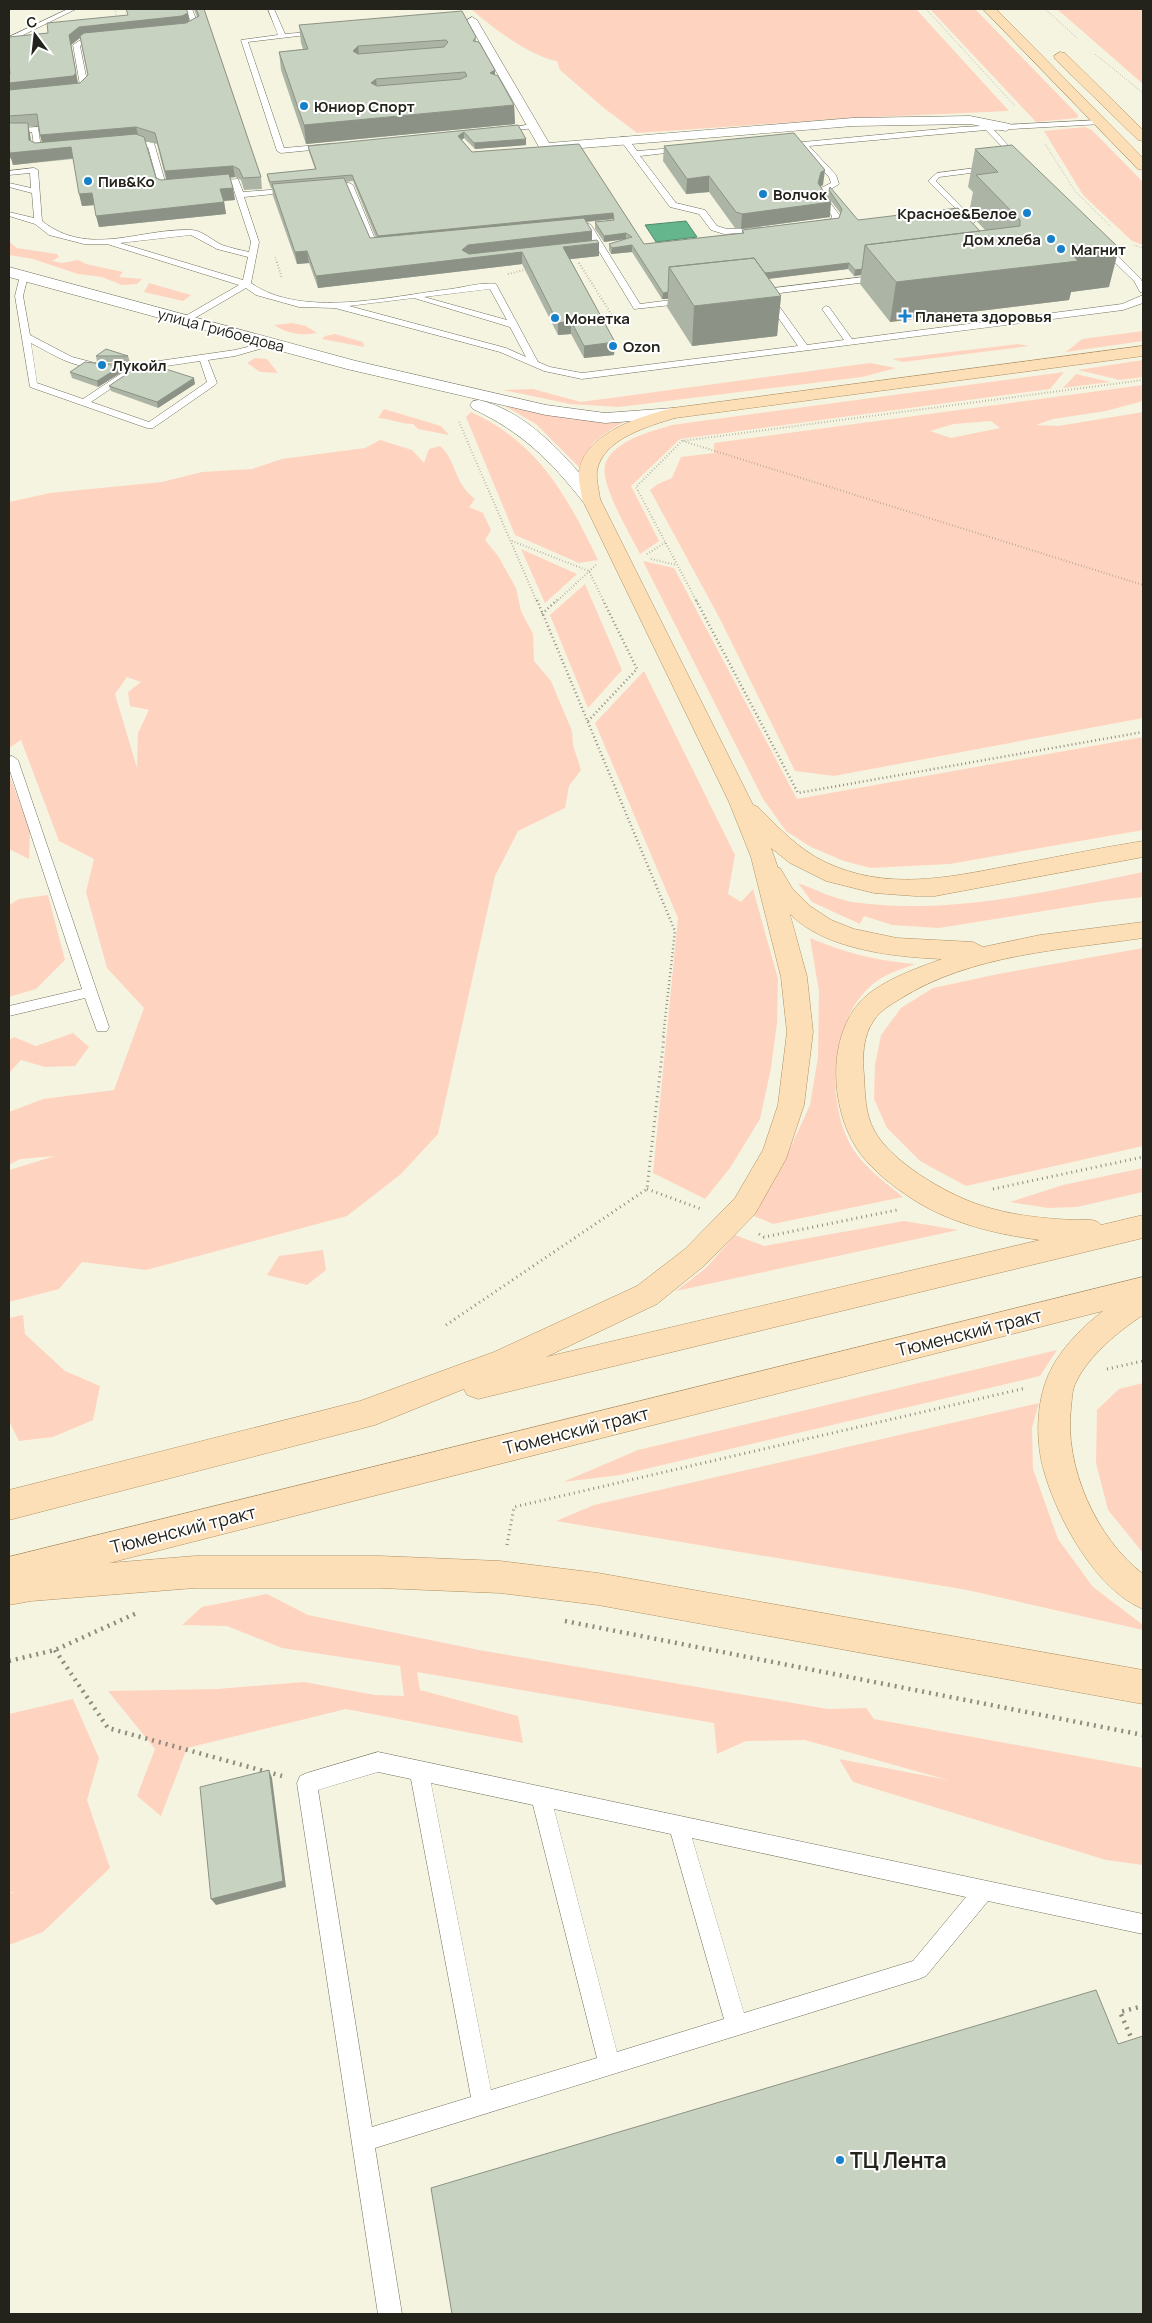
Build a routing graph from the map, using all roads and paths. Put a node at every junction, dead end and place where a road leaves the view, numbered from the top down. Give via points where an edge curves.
1 (74, 9) edge
2 (115, 9) edge
3 (189, 9) edge
4 (271, 9) edge
5 (989, 9) edge
6 (1045, 9) edge
7 (468, 20) edge
8 (118, 24) edge
9 (52, 28) edge
10 (32, 30) junction
11 (176, 32) edge
12 (330, 32) edge
13 (282, 36) junction
14 (111, 38) edge
15 (1079, 39) dead end
16 (9, 40) edge
17 (1054, 49) dead end
18 (1092, 52) dead end
19 (61, 93) edge
20 (1143, 93) edge
21 (1099, 122) junction
22 (532, 126) junction
23 (1006, 127) junction
24 (988, 128) junction
25 (494, 130) edge
26 (9, 131) edge
27 (1143, 137) edge
28 (624, 139) junction
29 (773, 141) edge
30 (120, 143) edge
31 (804, 144) junction
32 (339, 145) edge
33 (694, 148) edge
34 (56, 150) edge
35 (635, 154) junction
36 (1012, 166) edge
37 (1143, 166) edge
38 (1003, 167) edge
39 (9, 172) edge
40 (9, 184) edge
41 (199, 184) edge
42 (181, 186) edge
43 (320, 187) edge
44 (302, 189) edge
45 (36, 192) junction
46 (240, 195) junction
47 (9, 214) edge
48 (38, 222) junction
49 (803, 226) edge
50 (568, 227) edge
51 (976, 228) edge
52 (768, 230) edge
53 (1092, 236) edge
54 (108, 242) junction
55 (393, 245) edge
56 (251, 256) junction
57 (570, 264) edge
58 (534, 269) edge
59 (515, 271) edge
60 (16, 274) edge
61 (891, 276) edge
62 (246, 284) junction
63 (1143, 290) edge
64 (764, 292) junction
65 (744, 294) edge
66 (412, 296) junction
67 (1143, 298) edge
68 (696, 300) edge
69 (335, 306) junction
70 (826, 309) dead end
71 (624, 319) dead end
72 (185, 320) junction
73 (514, 325) junction
74 (26, 336) junction
75 (850, 342) junction
76 (272, 344) junction
77 (804, 347) junction
78 (1143, 351) edge
79 (203, 358) junction
80 (535, 364) junction
81 (138, 367) junction
82 (1143, 380) edge
83 (434, 385) junction
84 (85, 402) junction
85 (475, 404) junction
86 (673, 413) junction
87 (682, 441) junction
88 (591, 499) junction
89 (512, 541) junction
90 (666, 542) junction
91 (621, 561) junction
92 (677, 565) junction
93 (589, 571) junction
94 (1143, 585) edge
95 (542, 614) junction
96 (588, 721) junction
97 (1143, 732) edge
98 (12, 760) dead end
99 (740, 802) junction
100 (1143, 849) edge
101 (763, 857) junction
102 (1143, 930) edge
103 (1007, 950) junction
104 (90, 992) junction
105 (9, 1011) edge
106 (102, 1027) dead end
107 (1143, 1226) edge
108 (1143, 1289) edge
109 (1143, 1298) edge
110 (446, 1325) dead end
111 (1143, 1361) edge
112 (1061, 1379) junction
113 (357, 1416) junction
114 (9, 1505) edge
115 (9, 1573) edge
116 (500, 1577) junction
117 (9, 1589) edge
118 (1143, 1593) edge
119 (144, 1610) dead end
120 (561, 1620) dead end
121 (55, 1650) junction
122 (9, 1661) edge
123 (1143, 1687) edge
124 (1143, 1735) edge
125 (419, 1770) junction
126 (307, 1783) junction
127 (541, 1796) junction
128 (678, 1825) junction
129 (984, 1890) junction
130 (1143, 1924) edge
131 (1143, 2006) edge
132 (737, 2025) junction
133 (1133, 2042) edge
134 (610, 2065) junction
135 (483, 2104) junction
136 (363, 2141) junction
137 (390, 2314) edge

1 - 10 lane
2 - 8 path
3 - 11 lane via 196,26
4 - 13 lane
5 - 21 main road
6 - 15 path
7 - 22 street
9 - 10 lane
10 - 16 lane
12 - 13 lane
13 - 32 lane via 244,40 281,151
14 - 19 lane via 84,40 76,45 84,86
17 - 27 main road
18 - 20 path
21 - 23 lane
21 - 37 main road
22 - 25 lane
22 - 28 street via 541,147
23 - 24 lane
23 - 28 street via 954,120 853,122
24 - 31 lane
24 - 36 lane via 1022,165
26 - 34 lane via 35,129 38,151
28 - 35 lane
29 - 31 lane
30 - 42 lane via 151,145 163,188
31 - 49 lane via 833,177 835,184 824,190 822,197 836,216 835,221
33 - 35 lane
35 - 52 lane via 673,204 702,212 714,228 727,232
38 - 51 lane via 937,174 932,181
39 - 45 lane via 34,170
40 - 45 lane
41 - 46 lane via 236,181
43 - 55 lane via 349,185 374,247
44 - 46 lane
45 - 48 lane
46 - 56 lane via 255,242
47 - 48 lane
48 - 54 lane via 52,233 84,241
50 - 68 lane via 591,225 600,247 638,307
53 - 63 lane
54 - 56 lane via 192,232 220,247
54 - 62 lane
56 - 62 lane
57 - 71 path via 579,263 615,320
58 - 59 path
60 - 72 main road, улица Грибоедова
60 - 74 lane
61 - 64 lane
62 - 69 lane via 259,294 302,305
62 - 72 lane
64 - 65 lane
64 - 77 lane
66 - 69 lane
66 - 73 lane
66 - 73 lane via 493,286
67 - 75 lane via 1123,307
69 - 80 lane via 503,350
70 - 75 lane
72 - 76 main road, улица Грибоедова
73 - 80 lane
74 - 81 lane via 69,359 99,367
74 - 84 lane via 33,385
75 - 77 lane
76 - 79 lane
76 - 83 main road, улица Грибоедова
77 - 80 lane via 582,376
78 - 86 main road
79 - 81 lane
79 - 84 lane via 212,383 150,426
81 - 84 lane
82 - 87 path
83 - 85 main road
83 - 86 main road via 578,416 629,417
85 - 88 main road via 504,416 532,434 563,464
85 - 89 path via 458,418
86 - 88 main road via 645,422 604,445 588,470
87 - 90 path via 636,487
87 - 94 path
88 - 91 main road
89 - 93 path
89 - 95 path
90 - 92 path
90 - 92 path via 642,557
91 - 93 path via 597,564
91 - 99 main road
92 - 97 path via 798,793
93 - 95 path
93 - 96 path via 637,669
95 - 96 path
96 - 110 path via 675,931 647,1189
98 - 104 lane
99 - 100 main road via 783,846 819,870 871,886 935,888
99 - 101 main road
101 - 103 main road via 784,894 811,919 843,934 894,947 943,951
101 - 113 main road via 794,977 800,1032 792,1104 776,1151 745,1206 695,1257 647,1295 505,1361
102 - 103 main road
103 - 107 main road via 913,980 875,1002 858,1023 850,1055 852,1103 864,1139 895,1174 923,1193 975,1217 1016,1227 1080,1232
104 - 105 lane
104 - 106 lane
107 - 113 main road
108 - 115 main road, Тюменский тракт
109 - 112 main road via 1111,1320 1081,1351
111 - 112 path
112 - 116 path via 514,1507
112 - 118 main road via 1054,1416 1056,1454 1068,1493 1092,1540 1133,1587
113 - 114 main road
116 - 117 main road via 380,1572 195,1572
116 - 123 main road via 598,1589
119 - 121 path
120 - 124 path
121 - 122 path
121 - 126 path via 108,1728
125 - 126 lane via 378,1762
125 - 127 lane
125 - 135 lane
126 - 136 lane
127 - 128 lane
127 - 134 lane
128 - 129 lane
128 - 132 lane
129 - 130 lane
129 - 132 lane via 919,1969
131 - 133 path via 1120,2012
132 - 134 lane
134 - 135 lane
135 - 136 lane
136 - 137 lane

